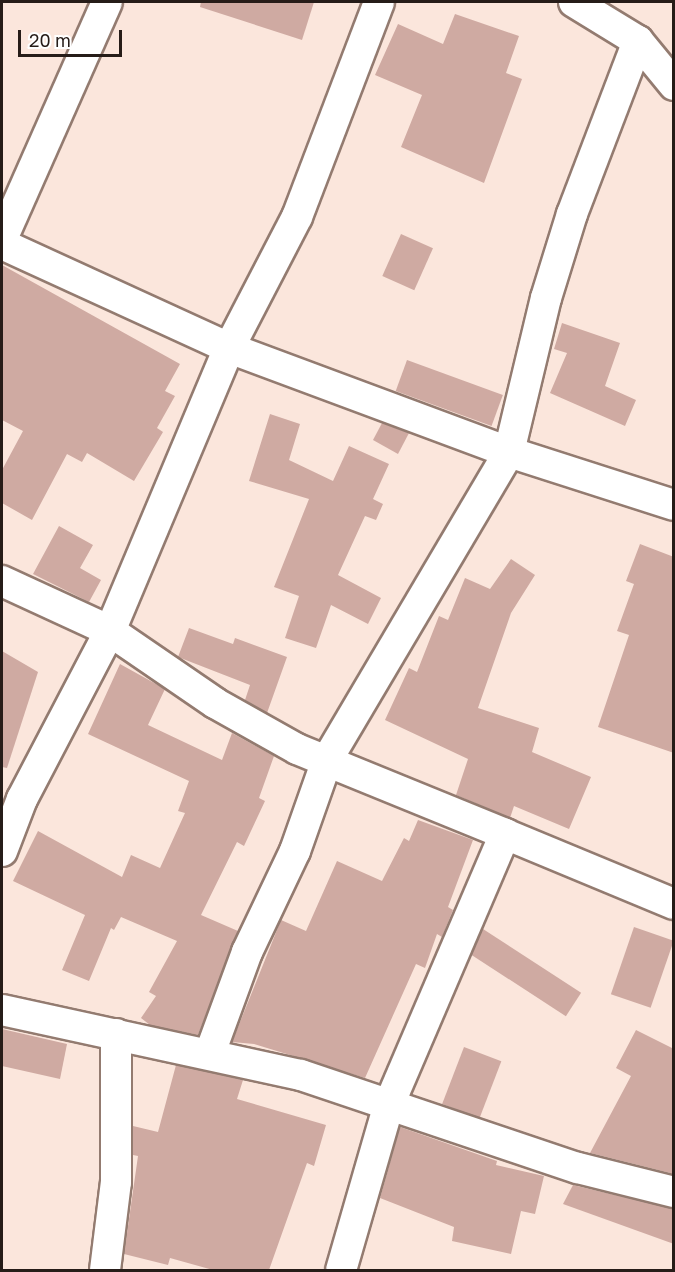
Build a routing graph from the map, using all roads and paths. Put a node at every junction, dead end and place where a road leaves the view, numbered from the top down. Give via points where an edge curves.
1 (107, 2) edge
2 (379, 2) edge
3 (574, 2) edge
4 (638, 41) junction
5 (674, 85) edge
6 (2, 239) edge
7 (2, 244) edge
8 (229, 348) junction
9 (509, 452) junction
10 (674, 505) edge
11 (2, 580) edge
12 (110, 631) junction
13 (327, 760) junction
14 (505, 834) junction
15 (2, 850) edge
16 (674, 904) edge
17 (2, 1011) edge
18 (116, 1034) junction
19 (210, 1053) junction
20 (389, 1104) junction
21 (674, 1192) edge
22 (105, 1270) edge
23 (341, 1270) edge

1 - 6 street
2 - 8 street via 297,217
3 - 4 street
4 - 5 street
4 - 9 street via 572,214 546,298
7 - 8 street
8 - 9 street
8 - 12 street
9 - 10 street
9 - 13 street
11 - 12 street
12 - 13 street via 215,703 297,749
12 - 15 street via 22,799
13 - 14 street
13 - 19 street via 296,851 247,952
14 - 16 street
14 - 20 street
17 - 18 street
18 - 19 street
18 - 22 street via 116,1182
19 - 20 street via 301,1075
20 - 21 street via 578,1168
20 - 23 street

